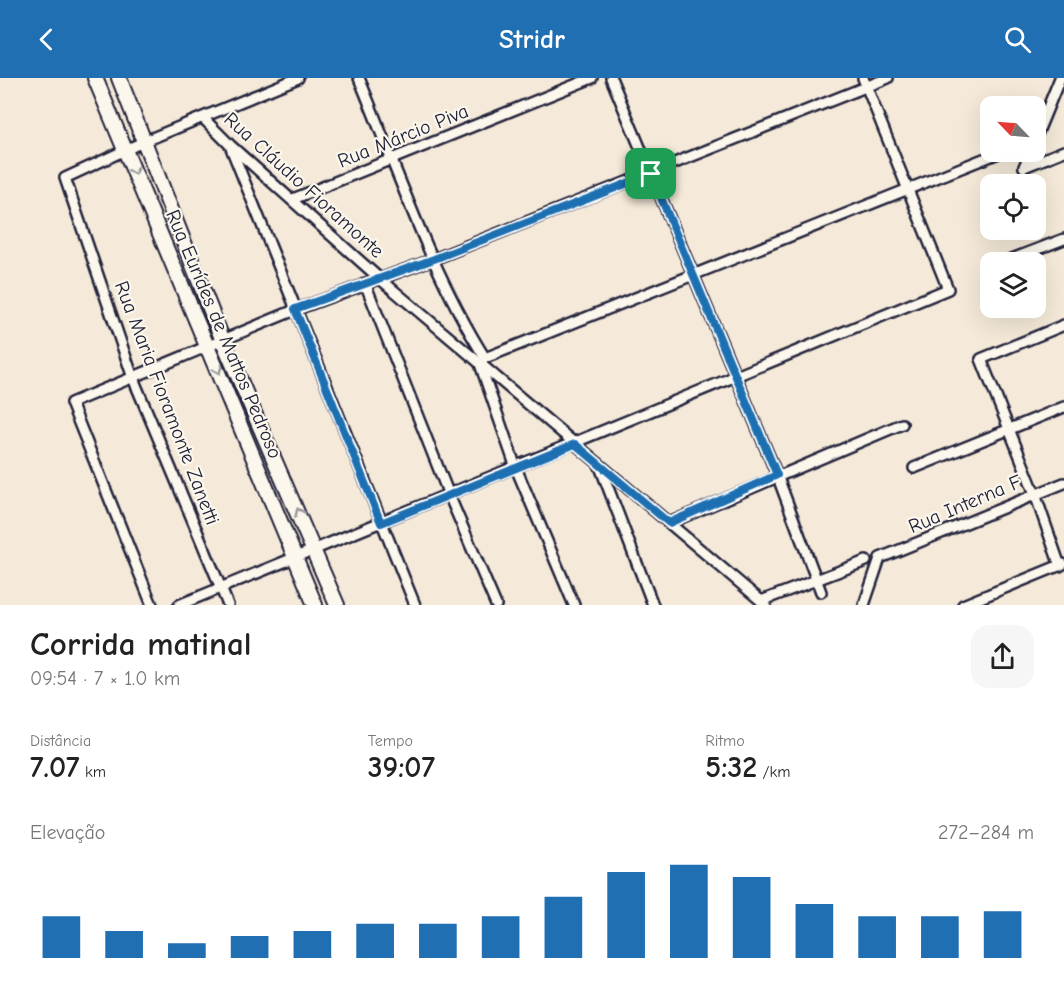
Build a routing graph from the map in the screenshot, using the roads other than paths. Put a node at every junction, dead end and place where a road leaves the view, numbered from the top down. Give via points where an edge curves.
1 (95, 78) edge
2 (119, 78) edge
3 (298, 78) edge
4 (359, 78) edge
5 (592, 78) edge
6 (611, 78) edge
7 (888, 78) edge
8 (1061, 79) edge
9 (865, 83) edge
10 (1046, 114) edge
11 (203, 118) junction
12 (145, 141) junction
13 (230, 145) junction
14 (126, 150) junction
15 (1064, 151) edge
16 (1046, 158) edge
17 (393, 159) junction
18 (980, 160) edge
19 (1026, 162) edge
20 (1036, 162) edge
21 (651, 174) junction
22 (908, 190) junction
23 (293, 199) junction
24 (1064, 239) edge
25 (1030, 252) edge
26 (434, 259) junction
27 (694, 276) junction
28 (379, 278) junction
29 (365, 283) junction
30 (295, 309) junction
31 (1064, 325) edge
32 (223, 341) junction
33 (208, 346) junction
34 (483, 360) junction
35 (736, 377) junction
36 (133, 378) junction
37 (1064, 407) edge
38 (902, 424) dead end
39 (1008, 430) junction
40 (575, 444) junction
41 (599, 464) junction
42 (516, 468) junction
43 (914, 468) dead end
44 (777, 475) junction
45 (1064, 483) edge
46 (1035, 494) junction
47 (449, 495) junction
48 (381, 523) junction
49 (669, 523) junction
50 (315, 549) junction
51 (296, 556) junction
52 (866, 561) dead end
53 (1062, 565) edge
54 (816, 580) junction
55 (221, 588) junction
56 (821, 592) dead end
57 (764, 603) edge
58 (152, 605) edge
59 (179, 605) edge
60 (228, 605) edge
61 (315, 605) edge
62 (337, 605) edge
63 (415, 605) edge
64 (496, 605) edge
65 (574, 605) edge
66 (653, 605) edge
67 (864, 605) edge
68 (963, 605) edge

1 - 14 street, Rua Eurídes de Mattos Pedroso
2 - 12 street, Rua Eurídes de Mattos Pedroso
3 - 11 street
4 - 17 street
5 - 17 street, Rua Márcio Piva
6 - 21 street
7 - 9 street
8 - 10 street
9 - 21 street
9 - 22 street
11 - 12 street
11 - 13 street, Rua Cláudio Fioramonte
12 - 14 street
12 - 32 street, Rua Eurídes de Mattos Pedroso
13 - 23 street, Rua Cláudio Fioramonte
13 - 30 street
14 -> 33 street, Rua Eurídes de Mattos Pedroso
14 - 36 street, Rua Maria Fioramonte Zanetti via 64,178
15 - 16 street
17 - 23 street, Rua Márcio Piva
17 - 26 street
18 - 22 street
19 - 20 street via 1024,167
21 - 26 street
21 - 27 street
22 - 27 street
22 - 35 street via 948,289
23 - 28 street, Rua Cláudio Fioramonte
24 - 25 street
26 - 28 street
26 - 34 street
27 - 34 street
27 - 35 street
28 - 29 street
28 - 34 street, Rua Cláudio Fioramonte
29 - 30 street
29 - 47 street
30 - 32 street
30 - 48 street
31 - 39 street via 981,359
32 - 33 street
50 -> 32 street, Rua Eurídes de Mattos Pedroso
33 - 36 street
33 -> 51 street, Rua Eurídes de Mattos Pedroso
34 - 40 street, Rua Cláudio Fioramonte
34 - 42 street
35 - 40 street
35 - 44 street
36 - 55 street, Rua Maria Fioramonte Zanetti
36 - 58 street via 71,403
37 - 39 street
38 - 44 street
39 - 43 street
39 - 46 street
40 - 41 street, Rua Cláudio Fioramonte
40 - 42 street
41 - 49 street, Rua Cláudio Fioramonte
41 - 66 street
42 - 47 street
42 - 65 street
44 - 49 street
44 - 54 street
45 - 46 street, Rua Interna F
46 - 53 street
46 - 67 street, Rua Interna F via 880,558
47 - 48 street
47 - 64 street
48 - 50 street
48 - 63 street
49 - 57 street, Rua Cláudio Fioramonte
50 - 51 street
50 - 62 street, Rua Eurídes de Mattos Pedroso
51 - 55 street
51 - 61 street, Rua Eurídes de Mattos Pedroso
52 - 54 street
53 - 68 street
54 - 56 street
54 - 57 street
55 - 59 street
55 - 60 street, Rua Maria Fioramonte Zanetti

